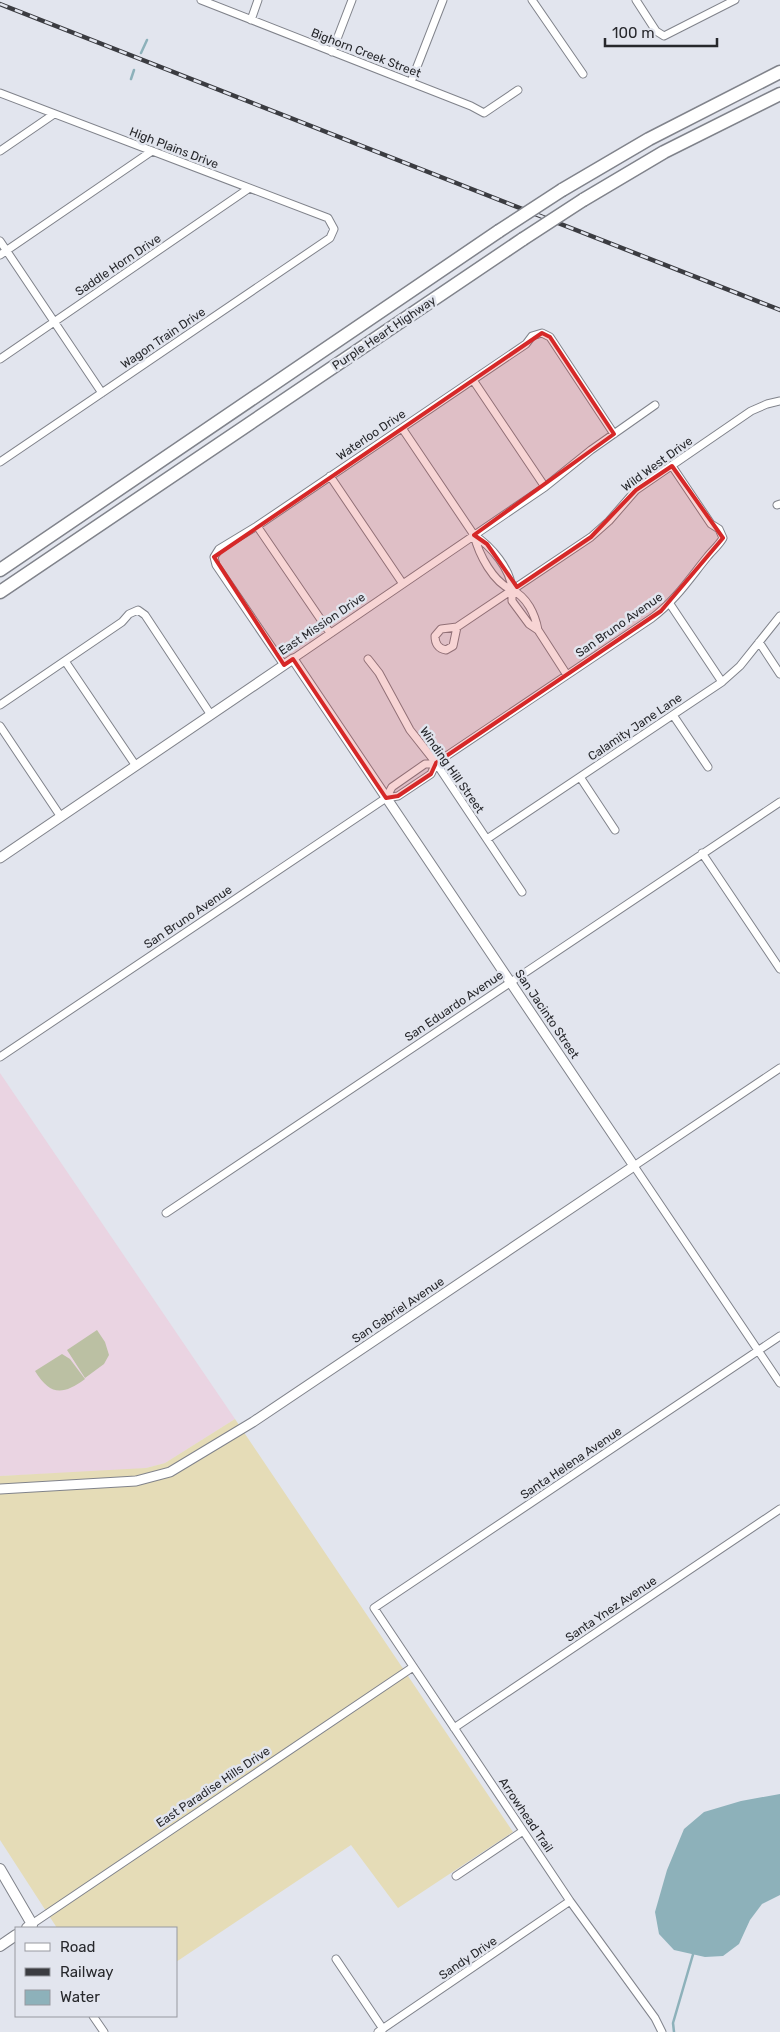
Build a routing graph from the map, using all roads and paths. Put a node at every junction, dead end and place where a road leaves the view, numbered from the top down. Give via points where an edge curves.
1 (201, 0) edge
2 (258, 0) edge
3 (352, 0) edge
4 (443, 0) edge
5 (532, 0) edge
6 (636, 0) edge
7 (735, 0) edge
8 (251, 20) junction
9 (332, 52) junction
10 (780, 72) edge
11 (583, 74) dead end
12 (411, 82) junction
13 (518, 90) dead end
14 (0, 93) edge
15 (780, 94) edge
16 (54, 114) junction
17 (0, 151) edge
18 (152, 151) junction
19 (248, 189) junction
20 (334, 229) joint
21 (0, 241) edge
22 (3, 252) edge
23 (54, 322) junction
24 (0, 358) edge
25 (473, 380) junction
26 (102, 393) junction
27 (780, 402) edge
28 (656, 405) dead end
29 (402, 428) junction
30 (614, 434) junction
31 (0, 462) edge
32 (672, 466) junction
33 (330, 476) junction
34 (545, 487) junction
35 (257, 526) junction
36 (474, 535) junction
37 (57, 554) junction
38 (0, 570) edge
39 (403, 584) junction
40 (512, 590) junction
41 (0, 592) edge
42 (0, 599) edge
43 (670, 604) junction
44 (780, 616) edge
45 (457, 627) dead end
46 (330, 633) junction
47 (758, 642) junction
48 (293, 659) junction
49 (368, 659) dead end
50 (65, 661) junction
51 (284, 665) junction
52 (780, 674) edge
53 (568, 675) junction
54 (722, 682) junction
55 (0, 705) edge
56 (673, 714) junction
57 (211, 715) junction
58 (0, 726) edge
59 (436, 763) junction
60 (136, 766) junction
61 (708, 767) dead end
62 (580, 777) junction
63 (386, 798) junction
64 (780, 802) edge
65 (61, 817) junction
66 (615, 830) dead end
67 (487, 840) junction
68 (702, 853) junction
69 (0, 858) edge
70 (522, 892) dead end
71 (780, 969) edge
72 (511, 982) junction
73 (1, 1055) edge
74 (780, 1068) edge
75 (634, 1166) junction
76 (166, 1213) dead end
77 (780, 1336) edge
78 (758, 1350) junction
79 (780, 1383) edge
80 (0, 1489) edge
81 (780, 1509) edge
82 (374, 1608) joint
83 (413, 1667) junction
84 (454, 1728) junction
85 (523, 1831) junction
86 (0, 1869) edge
87 (456, 1876) dead end
88 (570, 1902) junction
89 (31, 1927) edge
90 (15, 1936) edge
91 (0, 1946) edge
92 (336, 1959) dead end
93 (94, 2017) edge
94 (380, 2030) edge
95 (104, 2032) edge
96 (662, 2032) edge

1 - 8 street, Bighorn Creek Street
2 - 8 street
3 - 9 street
4 - 12 street
5 - 11 street
6 - 7 street via 656,31 664,36
8 - 9 street, Bighorn Creek Street
9 - 12 street, Bighorn Creek Street
10 - 38 highway, Purple Heart Highway, bridge via 657,134 562,190
12 - 13 street, Bighorn Creek Street via 484,113
14 - 16 street, High Plains Drive
15 - 37 highway, Purple Heart Highway, bridge via 664,152 583,200
16 - 17 street
16 - 18 street, High Plains Drive
18 - 19 street, High Plains Drive
18 - 22 street
19 - 20 street, High Plains Drive via 328,218
19 - 23 street, Saddle Horn Drive
20 - 26 street, Wagon Train Drive via 330,238
21 - 22 street
22 - 23 street
23 - 24 street, Saddle Horn Drive
23 - 26 street
25 - 29 street, Waterloo Drive
25 - 30 street, Waterloo Drive via 542,332 550,337
25 - 34 street
26 - 31 street, Wagon Train Drive
27 - 32 street, Wild West Drive via 751,411
28 - 30 street, East Mission Drive
29 - 33 street, Waterloo Drive
29 - 36 street
30 - 34 street, East Mission Drive
32 - 40 street, Wild West Drive via 636,490 591,537
32 - 43 street, San Bruno Avenue via 723,538
33 - 35 street, Waterloo Drive
33 - 39 street
34 - 36 street, East Mission Drive
35 - 46 street
35 - 51 street, Waterloo Drive via 214,556 216,565
36 - 39 street, East Mission Drive
36 - 40 street via 478,550 502,586
36 - 40 street via 488,544 511,579
37 - 41 highway, Purple Heart Highway
37 - 42 highway
39 - 46 street, East Mission Drive
40 - 45 street, Wild West Drive
40 - 53 street via 512,601 529,624 538,630
43 - 53 street, San Bruno Avenue
43 - 54 street
44 - 47 street, Calamity Jane Lane
46 - 48 street, East Mission Drive
47 - 52 street
47 - 54 street, Calamity Jane Lane via 740,666
48 - 51 street, East Mission Drive
48 - 63 street, San Jacinto Street
49 - 59 street, Winding Hill Street via 410,730
50 - 55 street
50 - 57 street via 138,610 145,615
50 - 60 street
51 - 57 street, East Mission Drive
53 - 59 street, San Bruno Avenue
54 - 56 street, Calamity Jane Lane
56 - 61 street
56 - 62 street, Calamity Jane Lane
57 - 60 street, East Mission Drive
58 - 65 street
59 - 63 street, San Bruno Avenue via 425,764 392,787
59 - 63 street, San Bruno Avenue via 431,774 398,796
59 - 67 street, Winding Hill Street
60 - 65 street, East Mission Drive
62 - 66 street
62 - 67 street, Calamity Jane Lane
63 - 72 street, San Jacinto Street
63 - 73 street, San Bruno Avenue
64 - 68 street, San Eduardo Avenue
65 - 69 street, East Mission Drive
67 - 70 street, Winding Hill Street
68 - 71 street
68 - 72 street, San Eduardo Avenue
72 - 75 street, San Jacinto Street
72 - 76 street, San Eduardo Avenue
74 - 75 street, San Gabriel Avenue
75 - 78 street, San Jacinto Street
75 - 80 street, San Gabriel Avenue via 254,1422 177,1468 136,1481
77 - 78 street, Santa Helena Avenue
78 - 79 street, San Jacinto Street
78 - 82 street, Santa Helena Avenue
81 - 84 street, Santa Ynez Avenue
82 - 83 street, Arrowhead Trail
83 - 84 street, Arrowhead Trail
83 - 89 street, East Paradise Hills Drive
84 - 85 street, Arrowhead Trail
85 - 87 street
85 - 88 street, Arrowhead Trail
86 - 89 main road
88 - 94 street, Sandy Drive
88 - 96 street, Arrowhead Trail
90 - 91 main road
92 - 94 street
93 - 95 street

